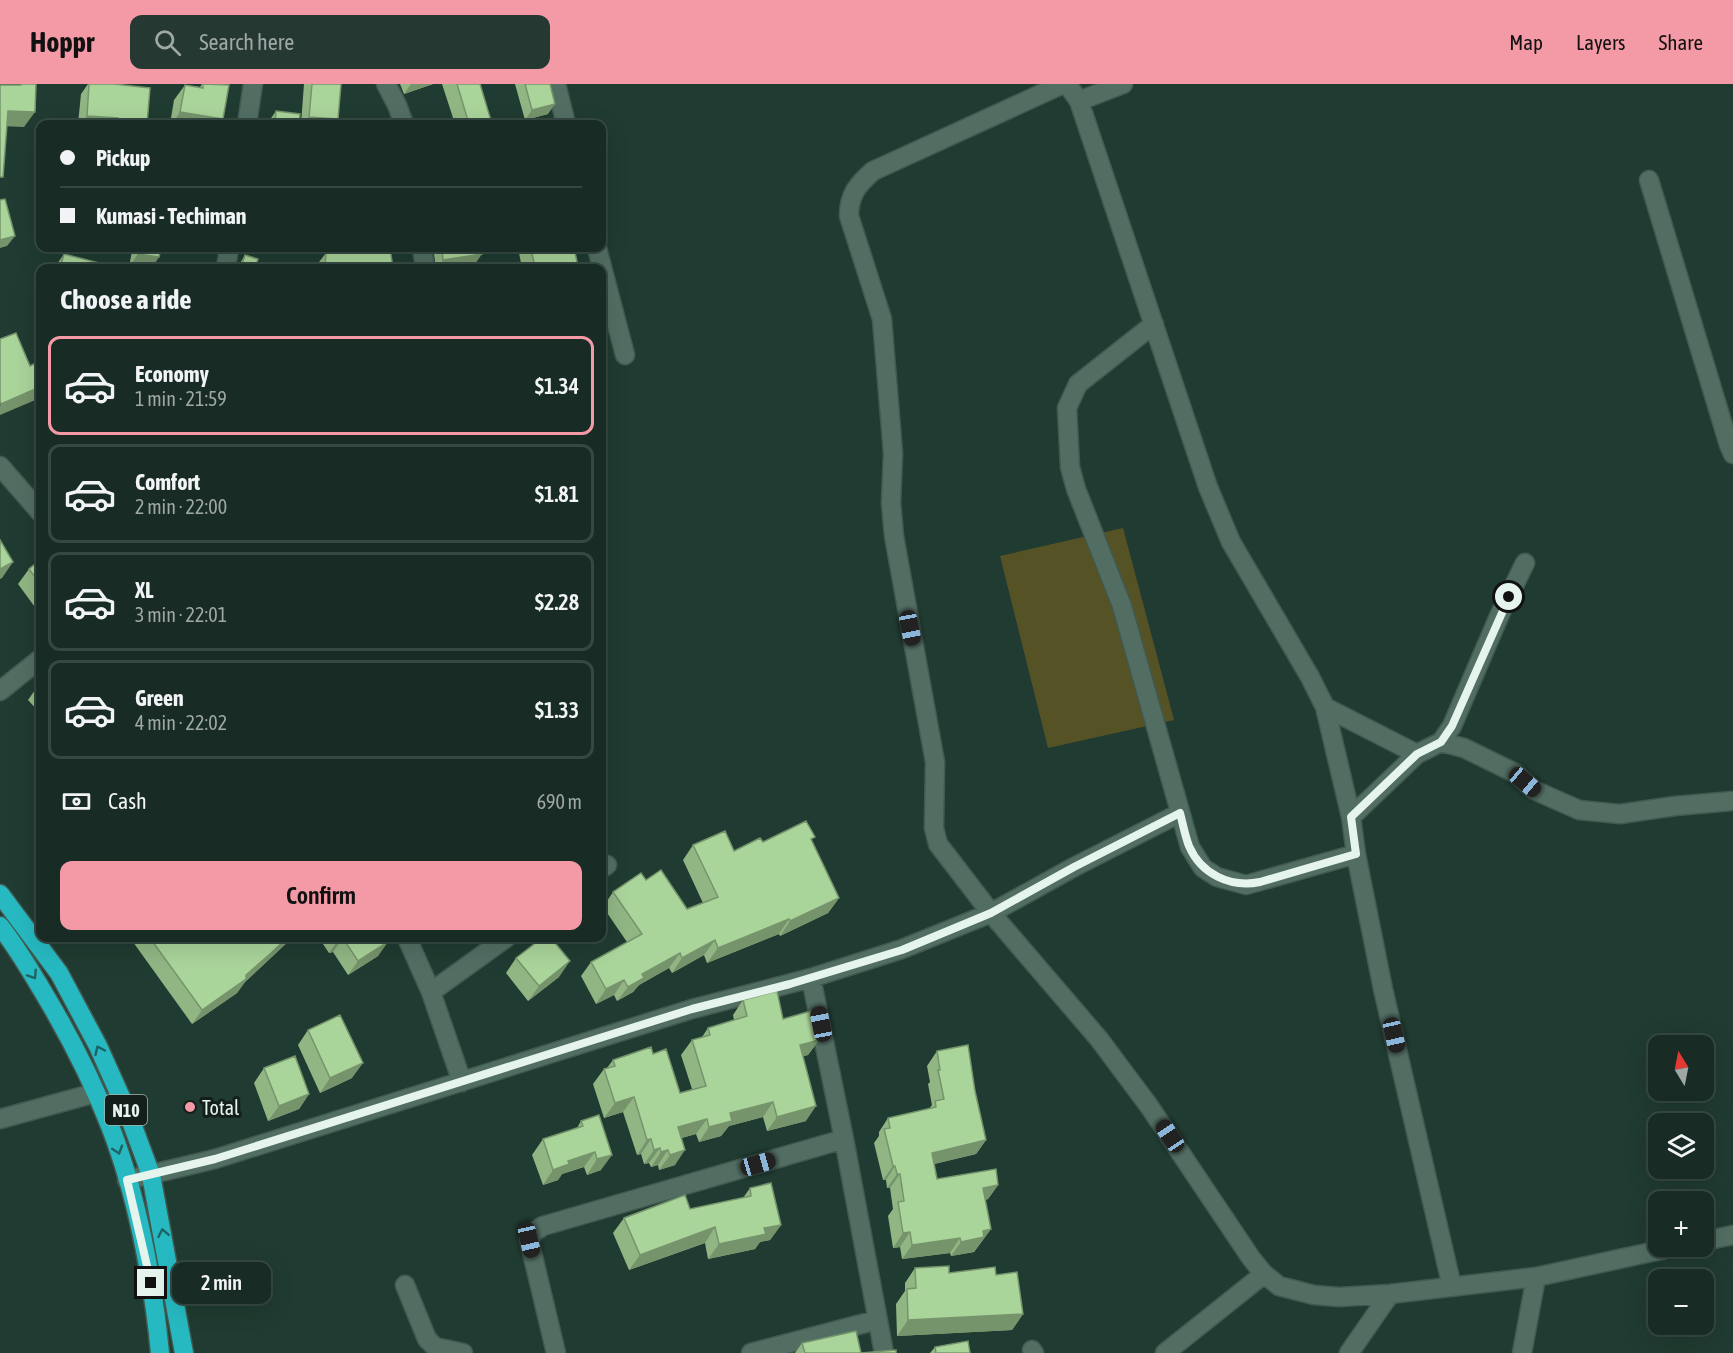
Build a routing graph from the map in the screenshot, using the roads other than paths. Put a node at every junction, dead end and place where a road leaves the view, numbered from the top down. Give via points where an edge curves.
1 (253, 84) edge
2 (386, 84) edge
3 (555, 84) edge
4 (1065, 84) edge
5 (1123, 84) edge
6 (1079, 101) junction
7 (248, 120) edge
8 (403, 120) edge
9 (565, 120) edge
10 (1649, 180) dead end
11 (606, 282) edge
12 (1154, 324) junction
13 (625, 355) dead end
14 (1733, 454) edge
15 (0, 466) edge
16 (36, 508) edge
17 (1526, 564) dead end
18 (36, 662) edge
19 (0, 691) edge
20 (1325, 707) junction
21 (1441, 742) junction
22 (1417, 754) junction
23 (1733, 801) edge
24 (1180, 813) junction
25 (1351, 817) junction
26 (1356, 854) junction
27 (0, 894) edge
28 (991, 913) junction
29 (0, 926) edge
30 (409, 942) edge
31 (500, 942) edge
32 (811, 978) junction
33 (431, 992) junction
34 (462, 1082) junction
35 (95, 1092) junction
36 (0, 1119) edge
37 (844, 1139) junction
38 (151, 1175) junction
39 (127, 1180) junction
40 (1733, 1235) edge
41 (1714, 1239) edge
42 (1648, 1253) edge
43 (1264, 1274) junction
44 (1536, 1277) junction
45 (405, 1285) dead end
46 (1452, 1287) junction
47 (1390, 1294) junction
48 (877, 1320) junction
49 (160, 1353) edge
50 (184, 1353) edge
51 (463, 1353) edge
52 (556, 1353) edge
53 (752, 1353) edge
54 (884, 1353) edge
55 (1165, 1353) edge
56 (1349, 1353) edge
57 (1522, 1353) edge

1 - 7 street
2 - 8 street
3 - 9 street
4 - 6 street
4 - 28 street via 873,171 861,181 849,204 849,216 882,319 893,453 894,536 935,762 934,828 938,844
5 - 6 street
6 - 12 street
10 - 14 street
11 - 13 street
12 - 20 street via 1208,487 1231,542
12 - 24 street via 1078,384 1066,408 1070,467 1076,489 1122,606
15 - 16 street
17 - 21 street via 1452,726
18 - 19 street
20 - 22 street
20 - 25 street
21 - 22 street
21 - 23 street via 1464,748 1515,773 1534,790 1579,810 1620,814
22 - 25 street
24 - 26 street via 1190,847 1203,868 1231,882 1260,882
24 - 28 street
25 - 26 street
26 - 46 street
38 -> 27 highway, N10 via 98,1046 59,973
28 - 32 street via 902,950
28 - 43 street via 1099,1040 1149,1106
29 -> 35 highway, N10 via 46,996
30 - 33 street
31 - 33 street
32 - 34 street via 692,1009
32 - 37 street
33 - 34 street
34 - 38 street via 215,1159
35 - 36 street
35 -> 39 highway, N10
37 - 48 street
37 - 52 street via 543,1226 534,1232 529,1240
38 - 39 street
50 -> 38 highway, N10
39 - 49 highway, N10 via 151,1283
40 - 41 street
42 - 44 street
43 - 47 street via 1279,1286 1314,1295
43 - 55 street
44 - 46 street
44 - 57 street
45 - 51 street via 427,1339 435,1347
46 - 47 street
47 - 56 street
48 - 53 street
48 - 54 street

